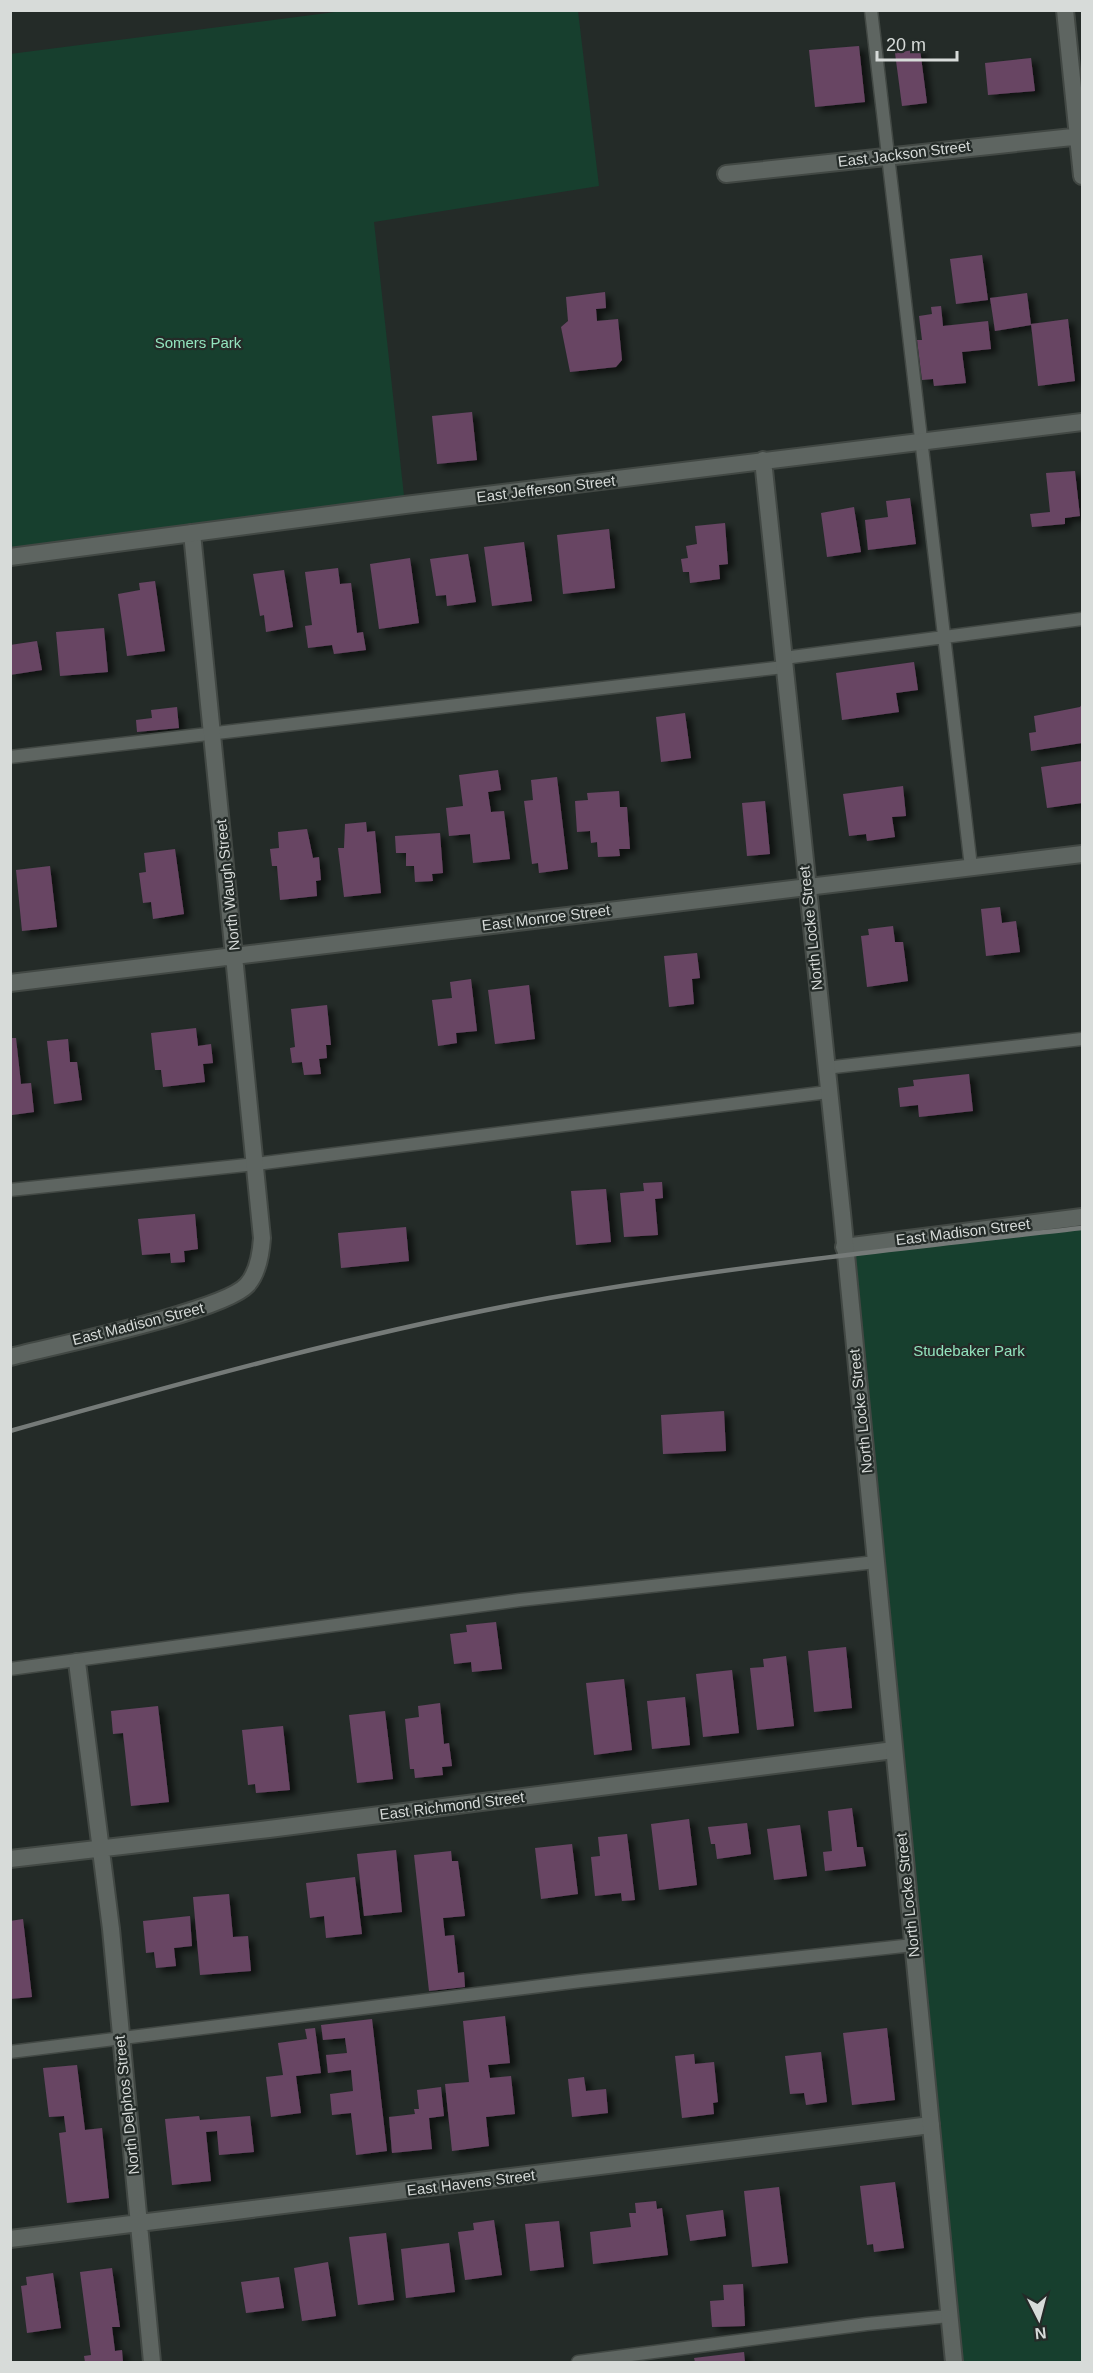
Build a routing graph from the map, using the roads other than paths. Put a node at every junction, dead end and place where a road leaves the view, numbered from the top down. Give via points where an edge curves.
1 (871, 10) edge
2 (1065, 10) edge
3 (1080, 136) edge
4 (886, 156) junction
5 (726, 174) dead end
6 (1083, 176) edge
7 (1083, 422) edge
8 (922, 441) junction
9 (764, 460) junction
10 (192, 533) junction
11 (10, 557) edge
12 (1083, 620) edge
13 (945, 637) junction
14 (784, 663) junction
15 (212, 734) junction
16 (10, 757) edge
17 (1083, 854) edge
18 (971, 867) junction
19 (806, 886) junction
20 (235, 956) junction
21 (10, 983) edge
22 (1083, 1039) edge
23 (825, 1068) junction
24 (828, 1092) junction
25 (256, 1164) junction
26 (10, 1190) edge
27 (1083, 1217) edge
28 (262, 1238) joint
29 (844, 1247) junction
30 (10, 1357) edge
31 (876, 1562) junction
32 (77, 1662) junction
33 (10, 1669) edge
34 (894, 1750) junction
35 (100, 1848) junction
36 (10, 1859) edge
37 (913, 1945) junction
38 (120, 2037) junction
39 (10, 2052) edge
40 (931, 2125) junction
41 (140, 2223) junction
42 (10, 2239) edge
43 (949, 2316) junction
44 (152, 2362) edge
45 (578, 2362) edge
46 (954, 2362) edge

1 - 4 lane
2 - 3 street
3 - 4 street, East Jackson Street
3 - 6 street
4 - 5 street, East Jackson Street
4 - 8 lane
7 - 8 street, East Jefferson Street
8 - 9 street, East Jefferson Street
8 - 13 lane
9 - 10 street, East Jefferson Street
9 - 14 street, North Locke Street
10 - 11 street, East Jefferson Street
10 - 15 street, North Waugh Street
12 - 13 lane
13 - 14 lane
13 - 18 lane
14 - 15 lane
14 - 19 street, North Locke Street
15 - 16 lane
15 - 20 street, North Waugh Street
17 - 18 street, East Monroe Street
18 - 19 street, East Monroe Street
19 - 20 street, East Monroe Street
19 - 23 street, North Locke Street
20 - 21 street, East Monroe Street
20 - 25 street, North Waugh Street
22 - 23 lane
23 - 24 street, North Locke Street
24 - 25 lane
24 - 29 street, North Locke Street
25 - 26 lane
25 - 28 street, North Waugh Street
27 - 29 street, East Madison Street
28 - 30 street, East Madison Street via 260,1257 247,1286 212,1305
29 - 31 street, North Locke Street
31 - 32 lane via 520,1600
31 - 34 street, North Locke Street
32 - 33 lane
32 - 35 street, North Delphos Street
34 - 35 street, East Richmond Street
34 - 37 street, North Locke Street
35 - 36 street, East Richmond Street
35 - 38 street, North Delphos Street
37 - 38 lane
37 - 40 street, North Locke Street
38 - 39 lane
38 - 41 street, North Delphos Street
40 - 41 street, East Havens Street
40 - 43 street, North Locke Street
41 - 42 street, East Havens Street
41 - 44 street, North Delphos Street
43 - 45 lane
43 - 46 street, North Locke Street

